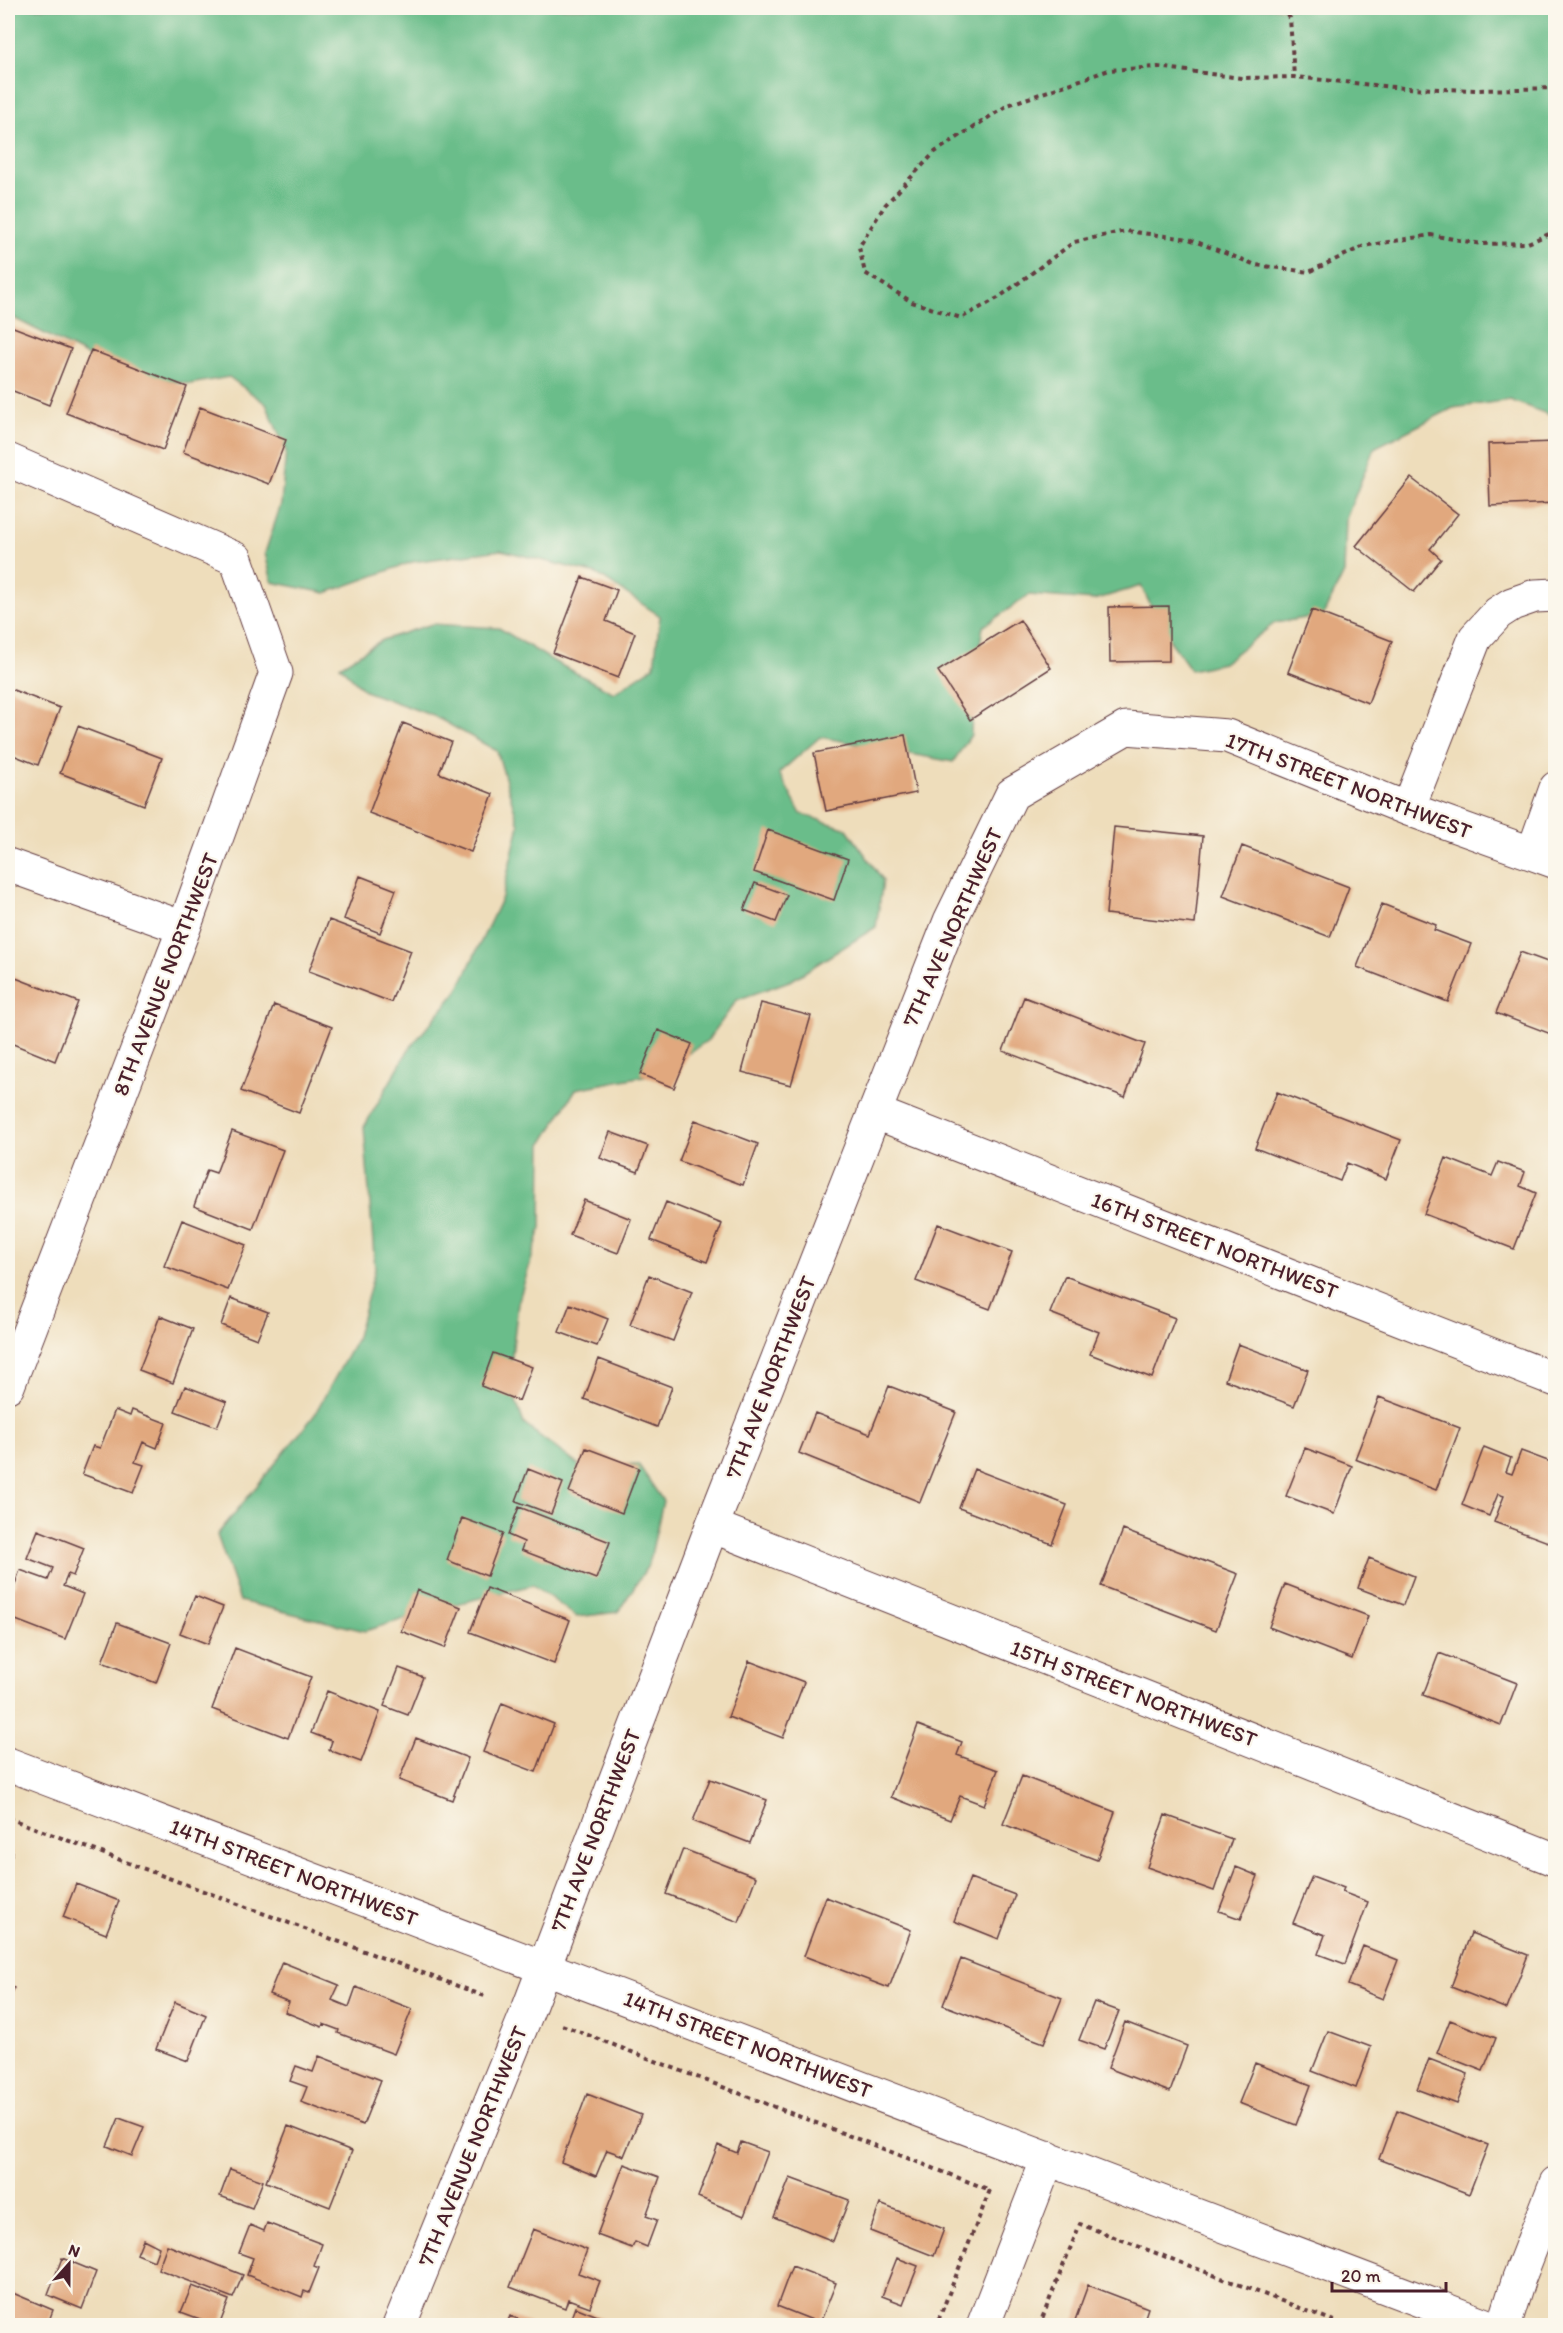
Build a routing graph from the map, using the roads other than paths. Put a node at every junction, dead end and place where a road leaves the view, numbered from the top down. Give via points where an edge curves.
1 (8, 460) edge
2 (1556, 595) edge
3 (1556, 788) edge
4 (1012, 794) joint
5 (1408, 808) junction
6 (1544, 858) edge
7 (8, 866) edge
8 (184, 928) junction
9 (874, 1112) junction
10 (1556, 1380) edge
11 (8, 1386) edge
12 (712, 1526) junction
13 (8, 1764) edge
14 (1556, 1860) edge
15 (544, 1966) junction
16 (1047, 2158) junction
17 (1556, 2183) edge
18 (399, 2325) edge
19 (983, 2325) edge
20 (1488, 2325) edge
21 (1504, 2325) edge

1 - 8 street, 8TH AVENUE NORTHWEST via 236,559 276,673
2 - 5 street via 1535,596 1512,604 1475,638
3 - 6 street
4 - 5 street, 17TH STREET NORTHWEST via 1126,728 1227,736
4 - 9 street, 7TH AVE NORTHWEST via 950,921
5 - 6 street, 17TH STREET NORTHWEST
7 - 8 street
8 - 11 street, 8TH AVENUE NORTHWEST
9 - 10 street, 16TH STREET NORTHWEST
9 - 12 street, 7TH AVE NORTHWEST
12 - 14 street, 15TH STREET NORTHWEST
12 - 15 street, 7TH AVE NORTHWEST
13 - 15 street, 14TH STREET NORTHWEST
15 - 16 street, 14TH STREET NORTHWEST
15 - 18 street, 7TH AVENUE NORTHWEST
16 - 19 street
16 - 20 street, 14TH STREET NORTHWEST
17 - 21 street

